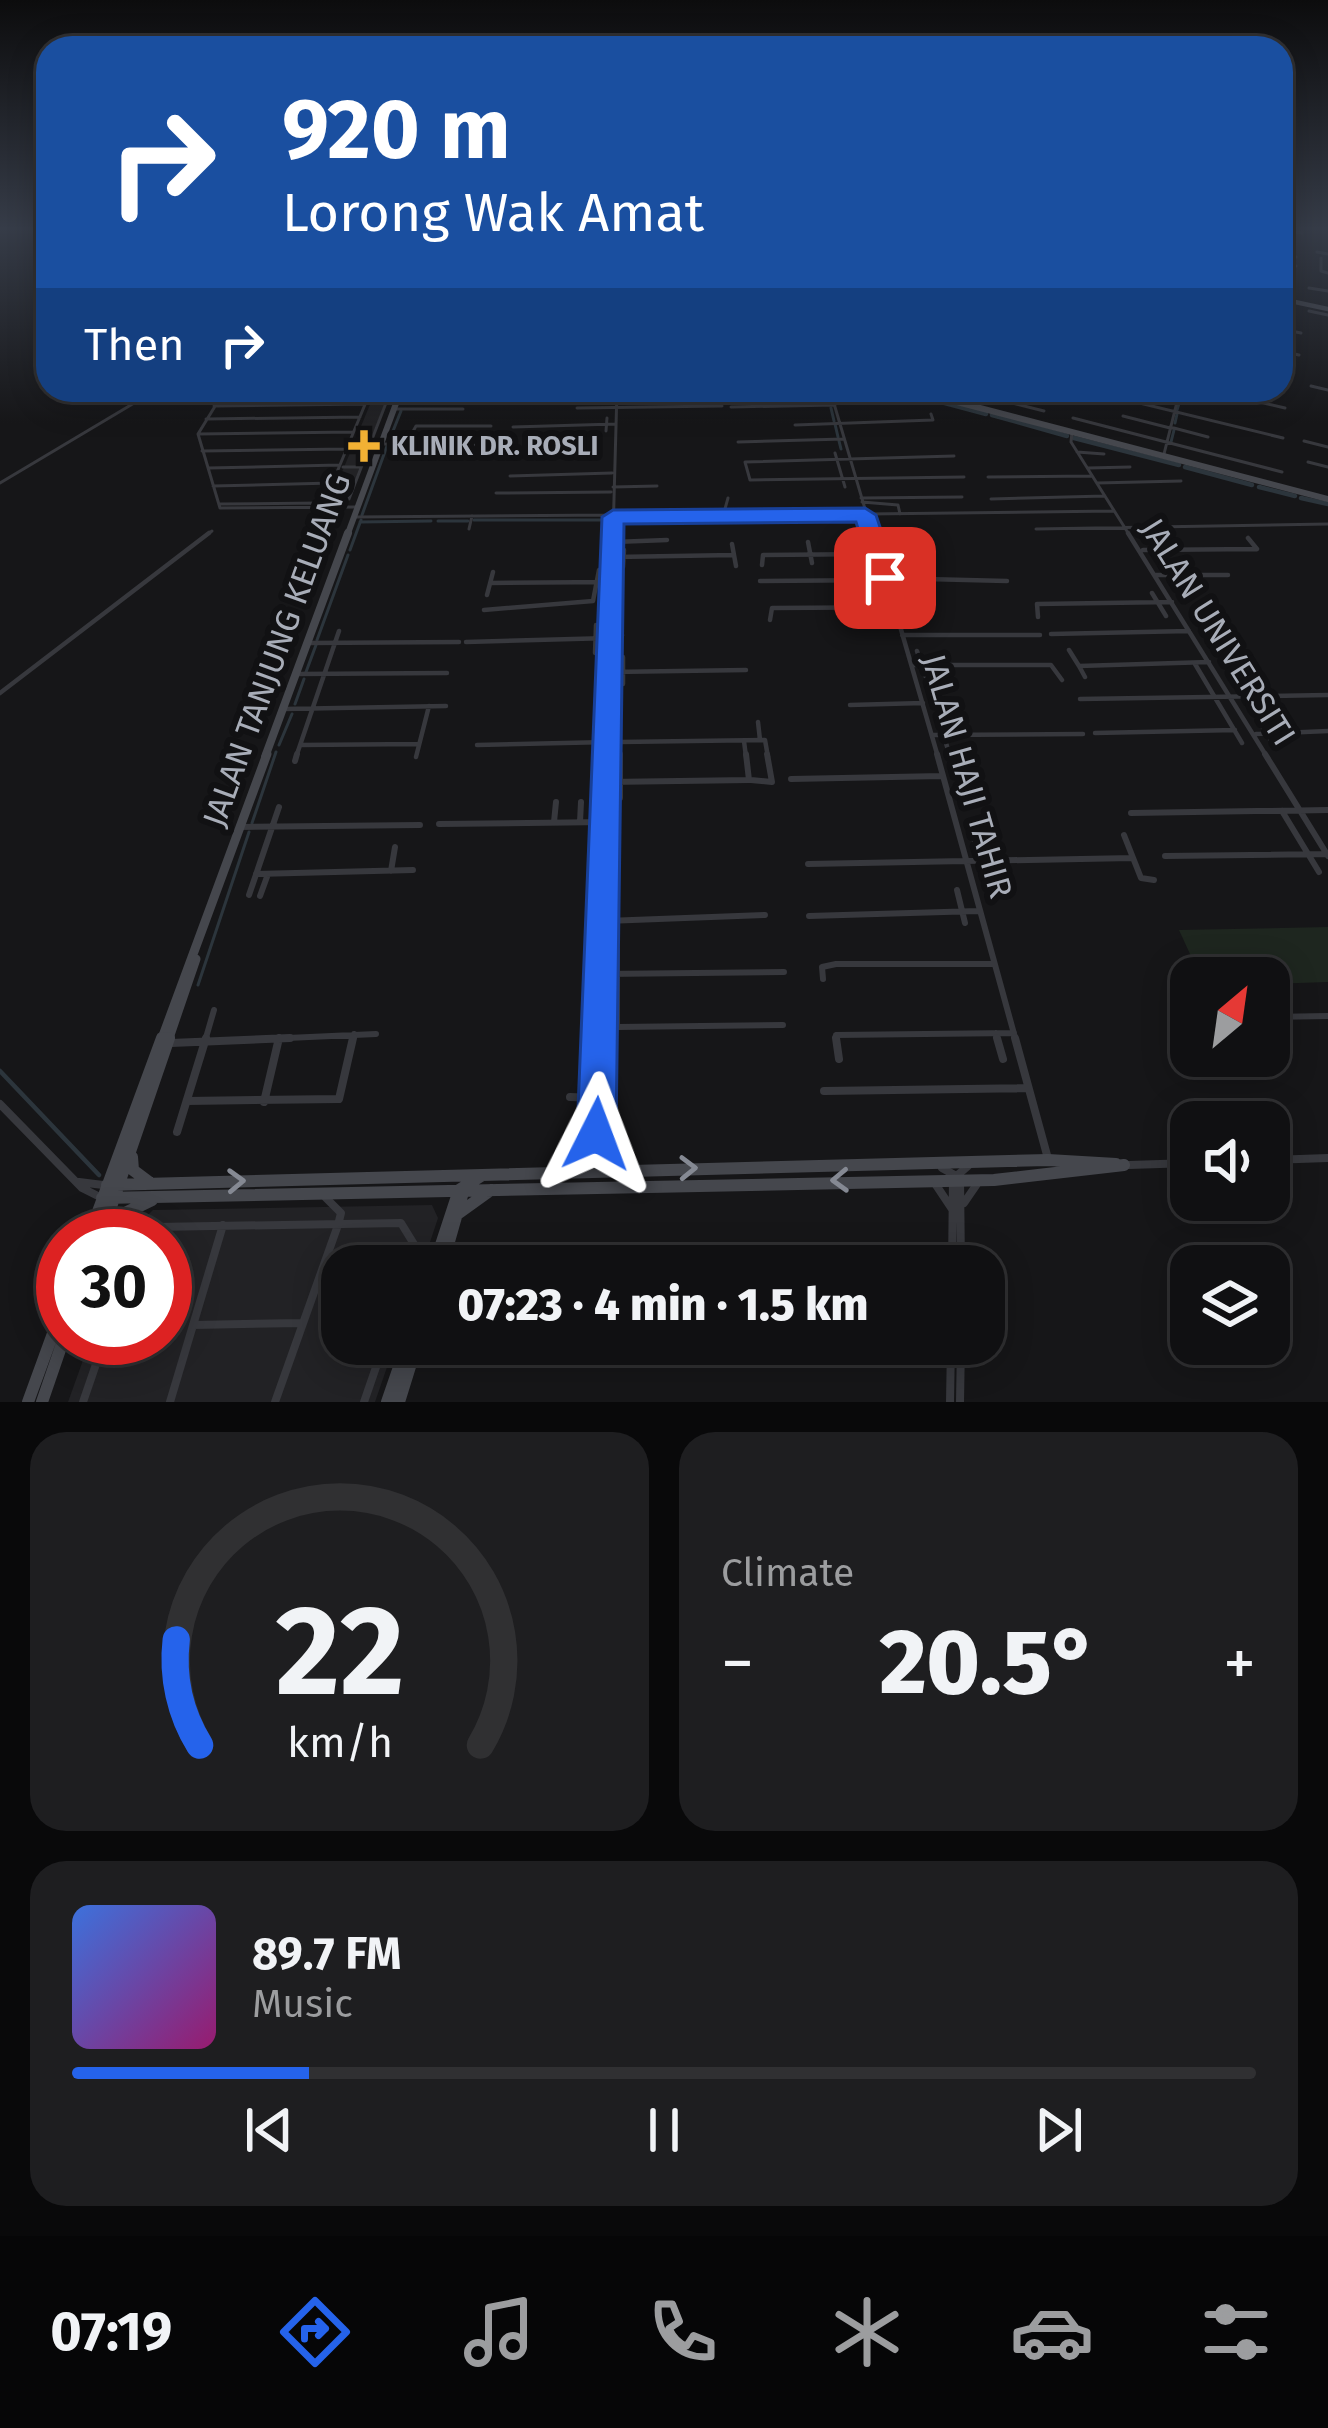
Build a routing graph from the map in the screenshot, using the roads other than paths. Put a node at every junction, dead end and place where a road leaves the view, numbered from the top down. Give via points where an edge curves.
1 (1293, 302) edge
2 (1309, 311) dead end
3 (1328, 312) edge
4 (1293, 331) edge
5 (1301, 333) dead end
6 (1293, 354) edge
7 (1299, 355) dead end
8 (1311, 386) dead end
9 (1328, 390) edge
10 (136, 402) edge
11 (217, 402) edge
12 (392, 402) edge
13 (396, 402) edge
14 (616, 402) edge
15 (834, 402) edge
16 (969, 402) edge
17 (1007, 402) edge
18 (1134, 402) edge
19 (1177, 402) edge
20 (1259, 402) edge
21 (365, 404) joint
22 (835, 405) junction
23 (214, 406) junction
24 (722, 406) dead end
25 (616, 407) junction
26 (731, 407) dead end
27 (577, 408) dead end
28 (1285, 408) dead end
29 (394, 409) junction
30 (463, 410) dead end
31 (1043, 411) dead end
32 (1174, 412) junction
33 (932, 414) dead end
34 (1123, 416) dead end
35 (360, 417) junction
36 (1073, 418) dead end
37 (206, 419) junction
38 (839, 422) junction
39 (615, 424) junction
40 (795, 425) dead end
41 (491, 426) dead end
42 (512, 427) dead end
43 (1170, 427) junction
44 (353, 433) junction
45 (1071, 433) junction
46 (198, 434) junction
47 (374, 435) junction
48 (1208, 436) dead end
49 (844, 439) junction
50 (1283, 439) dead end
51 (383, 440) junction
52 (1304, 441) dead end
53 (738, 442) dead end
54 (1167, 442) junction
55 (406, 444) junction
56 (494, 445) dead end
57 (1328, 447) edge
58 (347, 449) junction
59 (202, 451) junction
60 (1077, 452) junction
61 (835, 453) dead end
62 (1104, 454) dead end
63 (1163, 455) junction
64 (954, 456) dead end
65 (837, 460) junction
66 (849, 460) junction
67 (1308, 462) dead end
68 (341, 466) junction
69 (362, 467) junction
70 (1130, 467) dead end
71 (1328, 467) edge
72 (208, 468) junction
73 (1088, 468) junction
74 (1282, 472) dead end
75 (613, 473) junction
76 (603, 474) junction
77 (510, 476) dead end
78 (1092, 476) junction
79 (964, 477) dead end
80 (988, 477) dead end
81 (842, 479) junction
82 (854, 479) junction
83 (1181, 481) dead end
84 (0, 482) edge
85 (332, 483) junction
86 (1097, 483) junction
87 (657, 485) dead end
88 (213, 486) junction
89 (844, 487) dead end
90 (1088, 488) dead end
91 (613, 489) junction
92 (603, 492) junction
93 (496, 493) dead end
94 (1093, 496) junction
95 (1105, 496) junction
96 (962, 497) dead end
97 (728, 498) dead end
98 (991, 499) dead end
99 (1328, 499) edge
100 (861, 500) junction
101 (324, 504) junction
102 (1114, 511) junction
103 (356, 512) junction
104 (900, 514) junction
105 (613, 515) junction
106 (865, 515) junction
107 (1254, 515) dead end
108 (472, 516) junction
109 (723, 516) junction
110 (1328, 524) edge
111 (1124, 525) junction
112 (1261, 525) junction
113 (469, 529) dead end
114 (1036, 529) dead end
115 (212, 531) dead end
116 (1176, 538) dead end
117 (1200, 538) dead end
118 (1224, 538) dead end
119 (1249, 538) dead end
120 (667, 540) dead end
121 (614, 542) junction
122 (808, 542) dead end
123 (732, 544) dead end
124 (1208, 549) junction
125 (1234, 549) junction
126 (1140, 550) junction
127 (1184, 550) junction
128 (876, 554) junction
129 (621, 555) junction
130 (734, 555) junction
131 (812, 559) junction
132 (762, 565) dead end
133 (736, 566) dead end
134 (623, 567) dead end
135 (599, 571) dead end
136 (493, 572) dead end
137 (1156, 575) junction
138 (1228, 575) dead end
139 (885, 579) junction
140 (760, 581) dead end
141 (1007, 581) dead end
142 (598, 582) junction
143 (613, 582) junction
144 (490, 583) junction
145 (1152, 593) dead end
146 (487, 595) dead end
147 (876, 596) dead end
148 (1172, 602) junction
149 (1158, 603) junction
150 (930, 607) dead end
151 (879, 608) junction
152 (893, 608) junction
153 (484, 610) dead end
154 (1166, 616) dead end
155 (882, 617) dead end
156 (1038, 617) dead end
157 (770, 620) dead end
158 (596, 625) dead end
159 (339, 631) dead end
160 (1190, 631) junction
161 (1051, 634) dead end
162 (622, 635) dead end
163 (902, 635) junction
164 (1040, 635) dead end
165 (595, 639) junction
166 (610, 639) junction
167 (308, 643) junction
168 (335, 643) junction
169 (484, 643) junction
170 (1069, 650) dead end
171 (917, 652) dead end
172 (482, 653) dead end
173 (595, 653) dead end
174 (623, 657) dead end
175 (1209, 662) junction
176 (1195, 664) junction
177 (912, 665) junction
178 (922, 665) junction
179 (1079, 666) junction
180 (746, 670) dead end
181 (610, 671) junction
182 (623, 671) junction
183 (447, 673) dead end
184 (296, 674) junction
185 (324, 674) junction
186 (1085, 677) dead end
187 (927, 680) dead end
188 (1062, 680) dead end
189 (1234, 682) dead end
190 (623, 684) dead end
191 (0, 693) edge
192 (1328, 695) edge
193 (1214, 697) junction
194 (1231, 697) junction
195 (1244, 697) junction
196 (1080, 699) dead end
197 (923, 703) junction
198 (850, 705) dead end
199 (429, 706) junction
200 (446, 706) dead end
201 (312, 708) junction
202 (284, 709) junction
203 (939, 720) dead end
204 (758, 722) dead end
205 (620, 725) dead end
206 (1234, 730) junction
207 (1328, 731) edge
208 (1095, 733) dead end
209 (1267, 733) junction
210 (1084, 734) dead end
211 (1254, 734) junction
212 (932, 735) junction
213 (944, 735) junction
214 (760, 740) junction
215 (744, 741) junction
216 (604, 742) junction
217 (620, 742) junction
218 (1242, 743) dead end
219 (419, 744) junction
220 (477, 745) dead end
221 (300, 746) junction
222 (1276, 748) dead end
223 (949, 753) dead end
224 (416, 758) dead end
225 (295, 761) dead end
226 (920, 762) dead end
227 (924, 776) junction
228 (942, 776) junction
229 (791, 779) dead end
230 (750, 780) junction
231 (620, 781) junction
232 (608, 782) junction
233 (620, 798) dead end
234 (556, 802) dead end
235 (581, 802) dead end
236 (279, 807) dead end
237 (1328, 810) edge
238 (1282, 811) junction
239 (1299, 811) junction
240 (1131, 813) dead end
241 (554, 822) junction
242 (580, 822) junction
243 (606, 822) junction
244 (420, 824) dead end
245 (440, 824) dead end
246 (239, 827) junction
247 (272, 827) junction
248 (1124, 835) dead end
249 (974, 838) dead end
250 (395, 847) dead end
251 (1308, 854) junction
252 (1327, 855) edge
253 (1165, 856) dead end
254 (1132, 858) junction
255 (966, 861) junction
256 (981, 861) junction
257 (808, 864) dead end
258 (413, 870) dead end
259 (391, 871) junction
260 (1319, 872) dead end
261 (256, 874) junction
262 (268, 874) junction
263 (1154, 880) dead end
264 (988, 883) dead end
265 (957, 890) dead end
266 (249, 895) dead end
267 (260, 896) dead end
268 (962, 911) junction
269 (980, 911) junction
270 (765, 915) dead end
271 (809, 916) dead end
272 (606, 921) junction
273 (964, 923) dead end
274 (204, 928) junction
275 (616, 950) dead end
276 (994, 964) junction
277 (784, 972) dead end
278 (604, 974) junction
279 (616, 974) junction
280 (823, 979) dead end
281 (214, 1010) dead end
282 (1328, 1016) edge
283 (1290, 1017) edge
284 (783, 1025) dead end
285 (996, 1033) junction
286 (1014, 1033) junction
287 (354, 1034) junction
288 (376, 1034) dead end
289 (279, 1037) junction
290 (205, 1040) junction
291 (168, 1043) junction
292 (839, 1059) dead end
293 (1004, 1059) dead end
294 (1030, 1088) junction
295 (824, 1091) dead end
296 (570, 1096) dead end
297 (598, 1098) junction
298 (187, 1101) junction
299 (264, 1102) junction
300 (0, 1104) edge
301 (177, 1132) dead end
302 (133, 1144) junction
303 (1328, 1158) edge
304 (1290, 1159) edge
305 (1048, 1160) junction
306 (977, 1161) junction
307 (928, 1162) junction
308 (1170, 1163) edge
309 (1124, 1165) junction
310 (595, 1171) junction
311 (487, 1173) junction
312 (437, 1174) junction
313 (1053, 1176) junction
314 (956, 1177) junction
315 (914, 1178) junction
316 (994, 1180) junction
317 (153, 1184) junction
318 (462, 1189) junction
319 (492, 1190) junction
320 (111, 1191) junction
321 (426, 1191) junction
322 (322, 1196) junction
323 (165, 1197) junction
324 (102, 1209) edge
325 (108, 1209) edge
326 (131, 1209) edge
327 (456, 1212) junction
328 (958, 1214) junction
329 (223, 1225) junction
330 (338, 1225) junction
331 (192, 1226) edge
332 (415, 1245) edge
333 (445, 1245) edge
334 (954, 1245) edge
335 (960, 1245) edge
336 (303, 1323) junction
337 (193, 1325) junction
338 (41, 1365) edge
339 (55, 1365) edge
340 (96, 1365) edge
341 (377, 1365) edge
342 (400, 1365) edge
343 (410, 1365) edge
344 (951, 1365) edge
345 (961, 1365) edge
346 (28, 1402) edge
347 (42, 1402) edge
348 (83, 1402) edge
349 (170, 1402) edge
350 (275, 1402) edge
351 (364, 1402) edge
352 (387, 1402) edge
353 (399, 1402) edge
354 (950, 1402) edge
355 (960, 1402) edge

1 - 3 street
2 - 3 street
4 - 5 street
6 - 7 street
8 - 9 street
10 - 84 street
11 - 23 street
12 - 47 street
13 - 29 street, JALAN TANJUNG KELUANG
14 - 25 street
15 - 22 street, JALAN HAJI TAHIR
16 - 45 street
17 - 31 street
18 - 32 street
19 - 32 street
20 - 28 street
21 - 23 street
21 - 35 street
22 - 26 street
22 - 38 street, JALAN HAJI TAHIR
23 - 37 street
24 - 25 street
25 - 27 street
25 - 39 street
29 - 30 street
29 - 51 street, JALAN TANJUNG KELUANG
32 - 43 street
32 - 50 street
33 - 38 street via 933,420
34 - 43 street
35 - 37 street
35 - 44 street
36 - 54 street
37 - 46 street
38 - 40 street
38 - 49 street, JALAN HAJI TAHIR
39 - 42 street
39 - 75 street
41 - 55 street via 416,427
43 - 48 street
43 - 54 street
44 - 46 street
44 - 58 street
45 - 60 street, JALAN UNIVERSITI
45 - 63 street
46 - 59 street
47 - 51 street
47 - 69 street
49 - 53 street
49 - 66 street, JALAN HAJI TAHIR
51 - 55 street
51 - 103 street, JALAN TANJUNG KELUANG
52 - 57 street
54 - 63 street
54 - 74 street
55 - 56 street
58 - 59 street
58 - 68 street
59 - 72 street
60 - 62 street
60 - 73 street, JALAN UNIVERSITI
61 - 65 street
63 - 99 street
64 - 66 street
65 - 66 street
65 - 81 street
65 - 81 street via 747,461 748,480
66 - 82 street, JALAN HAJI TAHIR
67 - 71 street
68 - 69 street
68 - 72 street
68 - 85 street
69 - 101 street via 349,499
70 - 73 street
72 - 88 street
73 - 78 street, JALAN UNIVERSITI
75 - 76 street
75 - 91 street
76 - 77 street
76 - 92 street
78 - 80 street
78 - 86 street, JALAN UNIVERSITI
79 - 82 street
81 - 82 street
81 - 89 street
82 - 100 street, JALAN HAJI TAHIR
83 - 86 street
85 - 88 street
85 - 101 street
86 - 95 street, JALAN UNIVERSITI
87 - 91 street
88 - 101 street via 218,504
90 - 94 street
91 - 92 street
91 - 105 street
92 - 93 street
94 - 95 street
94 - 98 street
95 - 102 street, JALAN UNIVERSITI
96 - 100 street
97 - 109 street
100 - 104 street via 898,505
100 - 106 street, JALAN HAJI TAHIR
101 - 103 street
102 - 104 street
102 - 111 street, JALAN UNIVERSITI
103 - 108 street
103 - 167 street, JALAN TANJUNG KELUANG
104 - 106 street
105 - 108 street
105 - 109 street
105 - 121 street
106 - 109 street
106 - 128 street, JALAN HAJI TAHIR
107 - 112 street
108 - 113 street
110 - 112 street
111 - 112 street
111 - 114 street
111 - 126 street, JALAN UNIVERSITI
115 - 191 street
116 - 127 street
117 - 124 street
118 - 125 street
119 - 125 street via 1257,549
120 - 121 street
121 - 129 street
122 - 131 street
123 - 130 street
124 - 125 street
124 - 127 street
126 - 127 street
126 - 137 street, JALAN UNIVERSITI
128 - 131 street
128 - 139 street, JALAN HAJI TAHIR
129 - 130 street
129 - 134 street
129 - 143 street
130 - 133 street
131 - 132 street via 763,555
135 - 142 street
136 - 144 street
137 - 138 street
137 - 148 street, JALAN UNIVERSITI
139 - 140 street
139 - 141 street
139 - 152 street, JALAN HAJI TAHIR
142 - 143 street
142 - 144 street
142 - 153 street via 590,602
143 - 166 street
144 - 146 street
145 - 149 street
147 - 151 street
148 - 149 street
148 - 160 street, JALAN UNIVERSITI
149 - 154 street
149 - 156 street via 1037,604
150 - 152 street
151 - 152 street
151 - 155 street
151 - 157 street via 772,608
152 - 163 street, JALAN HAJI TAHIR
158 - 165 street
159 - 168 street
160 - 161 street
160 - 175 street, JALAN UNIVERSITI
162 - 166 street
163 - 164 street
163 - 177 street, JALAN HAJI TAHIR
165 - 166 street
165 - 169 street
165 - 173 street
166 - 181 street
167 - 168 street
167 - 184 street, JALAN TANJUNG KELUANG
168 - 169 street
168 - 185 street
169 - 172 street
170 - 179 street
171 - 178 street
174 - 182 street
175 - 176 street
175 - 194 street, JALAN UNIVERSITI
176 - 179 street
176 - 193 street
177 - 178 street
177 - 197 street, JALAN HAJI TAHIR
178 - 187 street
178 - 188 street via 1051,665
179 - 186 street
180 - 182 street
181 - 182 street
181 - 216 street
182 - 190 street
183 - 185 street
184 - 185 street
184 - 202 street, JALAN TANJUNG KELUANG
185 - 201 street
189 - 195 street
192 - 195 street
193 - 194 street
193 - 196 street
193 - 206 street
194 - 195 street
194 - 211 street, JALAN UNIVERSITI
195 - 209 street
197 - 198 street
197 - 212 street, JALAN HAJI TAHIR
199 - 200 street
199 - 201 street
199 - 219 street
201 - 202 street
201 - 221 street
202 - 246 street, JALAN TANJUNG KELUANG
203 - 213 street
204 - 214 street
205 - 217 street
206 - 208 street
206 - 218 street
207 - 209 street
209 - 211 street
209 - 222 street
210 - 213 street
211 - 239 street, JALAN UNIVERSITI
212 - 213 street
212 - 228 street, JALAN HAJI TAHIR
213 - 223 street
214 - 215 street
214 - 230 street via 772,782
215 - 217 street
215 - 230 street
216 - 220 street
216 - 232 street
217 - 231 street
219 - 221 street
219 - 224 street
221 - 225 street
226 - 227 street
227 - 228 street
227 - 229 street
228 - 255 street, JALAN HAJI TAHIR
230 - 231 street
231 - 232 street
231 - 233 street
232 - 243 street
234 - 241 street
235 - 242 street
236 - 247 street
237 - 239 street
238 - 239 street
238 - 240 street
238 - 251 street
239 - 252 street, JALAN UNIVERSITI
241 - 242 street
241 - 245 street
242 - 243 street
243 - 272 street
244 - 247 street
246 - 247 street
246 - 274 street, JALAN TANJUNG KELUANG
247 - 261 street
248 - 254 street
249 - 256 street
250 - 259 street
251 - 252 street
251 - 253 street
251 - 260 street
254 - 256 street
254 - 263 street via 1142,879
255 - 256 street
255 - 257 street
255 - 269 street, JALAN HAJI TAHIR
256 - 264 street
258 - 259 street
259 - 262 street
261 - 262 street
261 - 266 street
262 - 267 street
265 - 268 street
268 - 269 street
268 - 271 street
268 - 273 street
269 - 276 street, JALAN HAJI TAHIR
270 - 272 street
272 - 278 street
274 - 291 street, JALAN TANJUNG KELUANG
274 - 320 street, JALAN TANJUNG KELUANG
275 - 279 street
276 - 280 street via 836,964 822,967
276 - 286 street, JALAN HAJI TAHIR
277 - 279 street
278 - 279 street
278 - 297 street
279 - 284 street via 617,1028
281 - 290 street
282 - 283 street
285 - 286 street
285 - 292 street via 836,1035
285 - 293 street
286 - 294 street, JALAN HAJI TAHIR
287 - 288 street
287 - 289 street
287 - 299 street via 339,1099
289 - 290 street
289 - 299 street
290 - 291 street
290 - 298 street
291 - 302 street, JALAN TANJUNG KELUANG
294 - 295 street
294 - 305 street, JALAN HAJI TAHIR
296 - 297 street
297 - 310 street
298 - 299 street
298 - 301 street
300 - 320 street via 79,1183
302 - 317 street via 134,1170
302 - 320 street, JALAN TANJUNG KELUANG
303 - 304 street
305 - 306 street
305 - 309 street
305 - 313 street, JALAN HAJI TAHIR
306 - 307 street
306 - 314 street
310 -> 307 street
307 - 314 street
308 - 309 street
309 - 313 street
310 - 311 street
311 - 312 street
311 - 318 street
317 -> 312 street
312 - 318 street
313 - 316 street
314 - 315 street
314 - 316 street
314 - 328 street
315 -> 319 street
315 - 328 street via 937,1185
316 - 328 street via 968,1190
317 - 320 street
318 - 319 street
318 - 321 street
318 - 327 street
319 - 327 street
320 - 323 street
320 - 324 street
320 - 325 street
321 - 322 street
321 - 327 street
322 - 323 street
322 - 330 street via 340,1214
323 - 326 street
327 - 333 street
328 - 334 street
328 - 335 street
329 - 330 street
329 - 331 street
329 - 337 street
330 - 332 street via 401,1222
330 - 336 street
336 - 337 street
336 - 350 street
337 - 349 street
338 - 346 street
339 - 347 street
340 - 348 street
341 - 351 street
342 - 352 street
343 - 353 street
344 - 354 street
345 - 355 street

